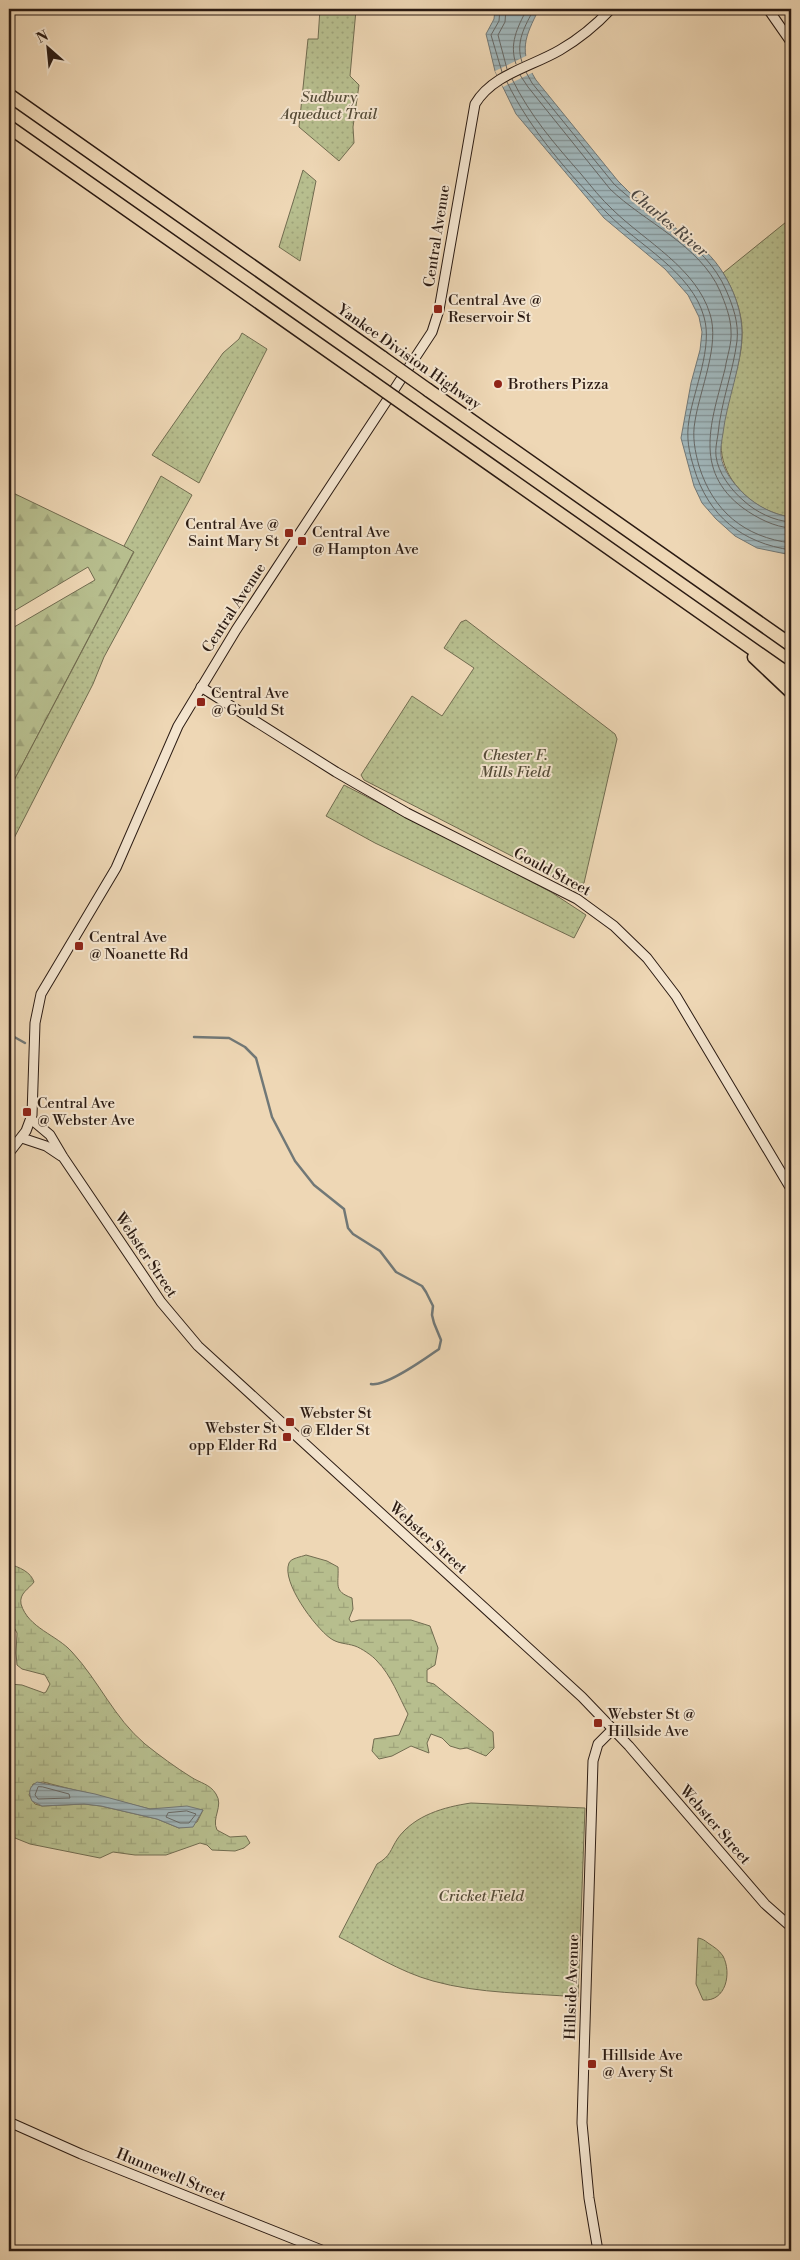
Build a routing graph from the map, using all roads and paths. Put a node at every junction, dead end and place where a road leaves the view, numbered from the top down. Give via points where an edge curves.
1 (611, 9) edge
2 (768, 9) edge
3 (791, 42) edge
4 (10, 95) edge
5 (9, 126) edge
6 (731, 634) junction
7 (791, 645) edge
8 (791, 676) edge
9 (201, 686) junction
10 (791, 692) edge
11 (31, 1119) junction
12 (22, 1138) junction
13 (9, 1153) edge
14 (63, 1158) junction
15 (791, 1189) edge
16 (613, 1729) junction
17 (791, 1927) edge
18 (9, 2122) edge
19 (324, 2251) edge
20 (598, 2251) edge

1 - 9 main road, Central Avenue via 578,38 499,80 482,94 473,111 439,310 429,338
2 - 3 main road
4 - 7 highway, Yankee Division Highway, bridge
5 - 6 highway, bridge
6 - 8 highway
6 - 10 highway
9 - 11 main road, Central Avenue via 173,735 116,868 39,999
9 - 15 main road, Gould Street via 336,772 407,813 577,899 614,926 647,958 673,991
11 - 12 main road, Central Avenue
11 - 14 main road, Webster Street via 50,1135
12 - 13 main road, Central Avenue
12 - 14 main road, Webster Street via 50,1148
14 - 16 main road, Webster Street via 160,1302 198,1346 559,1675
16 - 17 main road, Webster Street via 759,1897
16 - 20 main road, Hillside Avenue via 598,1744 594,1760 582,2095 585,2164
18 - 19 main road, Hunnewell Street

